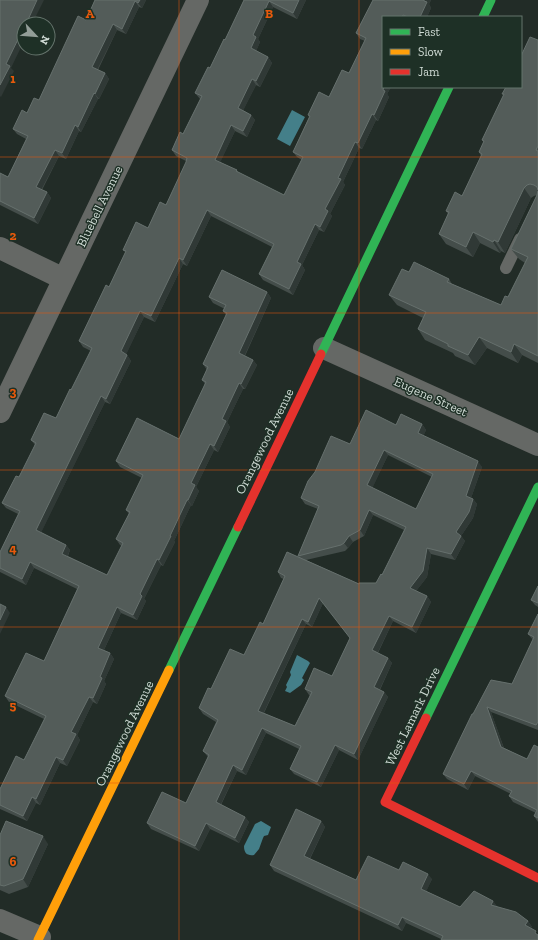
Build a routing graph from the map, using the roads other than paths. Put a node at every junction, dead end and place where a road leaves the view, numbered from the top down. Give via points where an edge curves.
1 (198, 0) edge
2 (491, 0) edge
3 (483, 16) edge
4 (449, 88) edge
5 (525, 228) edge
6 (0, 248) edge
7 (506, 268) dead end
8 (64, 279) junction
9 (324, 348) junction
10 (0, 412) edge
11 (538, 445) edge
12 (538, 487) edge
13 (538, 878) edge
14 (0, 920) edge
15 (39, 939) edge

1 - 8 street, Bluebell Avenue
2 - 3 main road
4 - 9 main road, Orangewood Avenue
5 - 7 lane
6 - 8 street
8 - 10 street, Bluebell Avenue
9 - 11 street, Eugene Street
9 - 15 main road, Orangewood Avenue
12 - 13 main road, West Lamark Drive via 385,802
14 - 15 street

